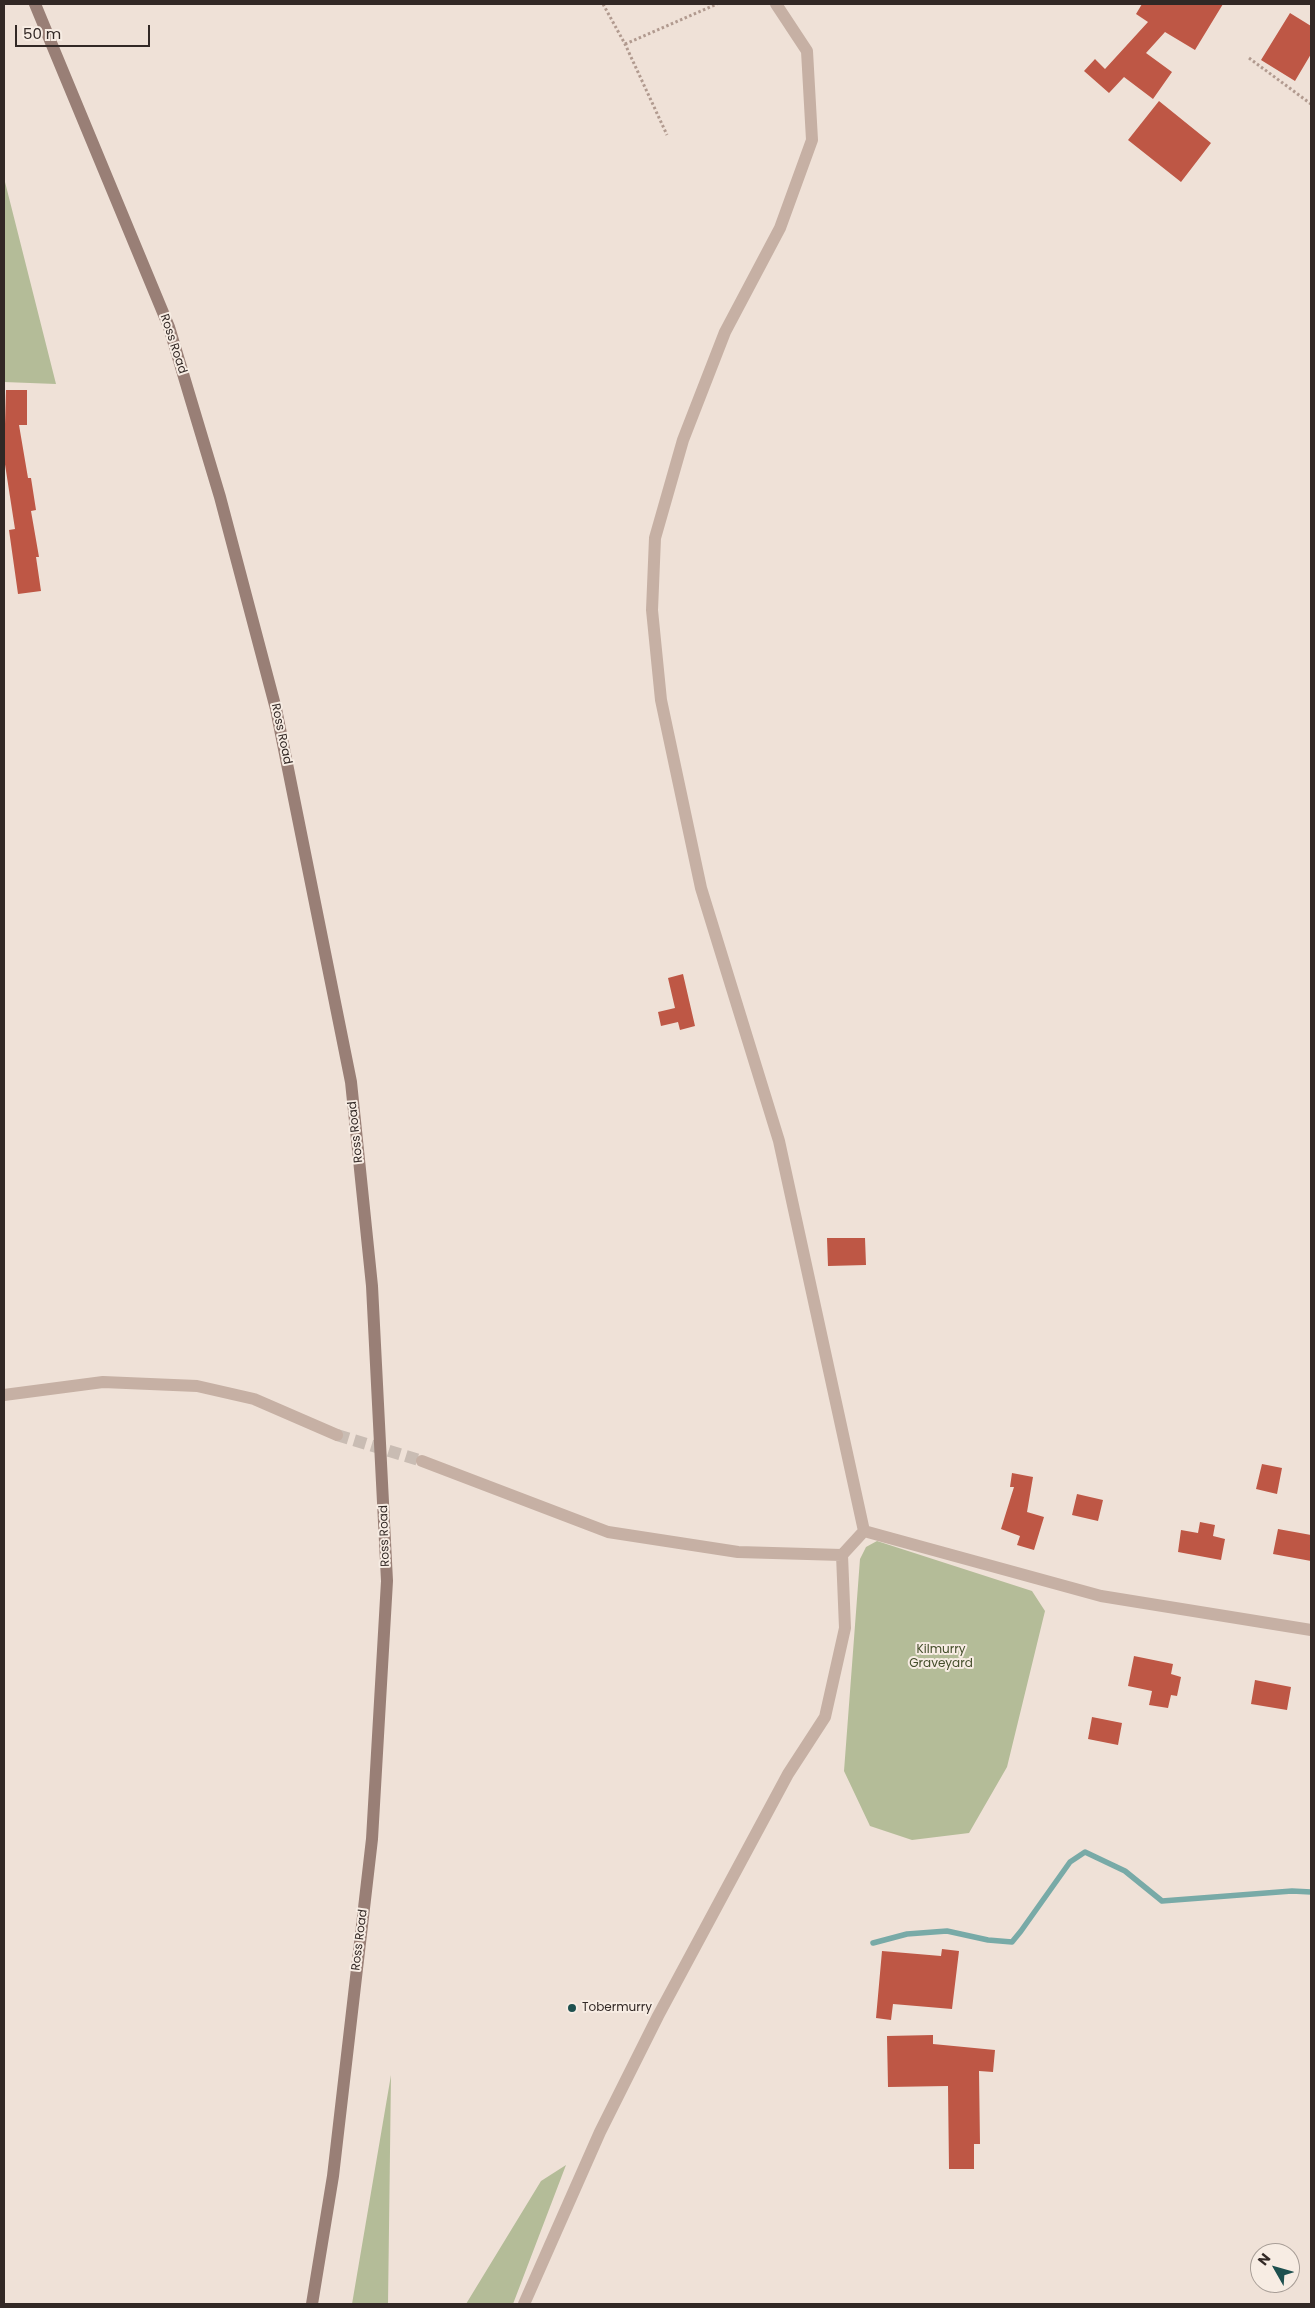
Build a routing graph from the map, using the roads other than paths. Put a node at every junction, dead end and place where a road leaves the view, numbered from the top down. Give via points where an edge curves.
1 (35, 4) edge
2 (776, 4) edge
3 (4, 1395) edge
4 (337, 1435) tunnel mouth
5 (422, 1461) tunnel mouth
6 (864, 1531) junction
7 (842, 1555) junction
8 (1311, 1630) edge
9 (312, 2304) edge
10 (524, 2304) edge

1 - 9 main road, Ross Road via 169,327 220,497 276,709 351,1082 372,1286 387,1581 372,1839 333,2176
2 - 6 street via 807,51 812,140 780,228 725,332 683,440 655,538 652,610 661,700 701,888 779,1141
3 - 4 street via 103,1382 197,1386 254,1400
5 - 7 street via 608,1532 738,1552
6 - 7 street
6 - 8 street via 1101,1596
7 - 10 street via 845,1628 825,1717 788,1774 658,2016 600,2132

